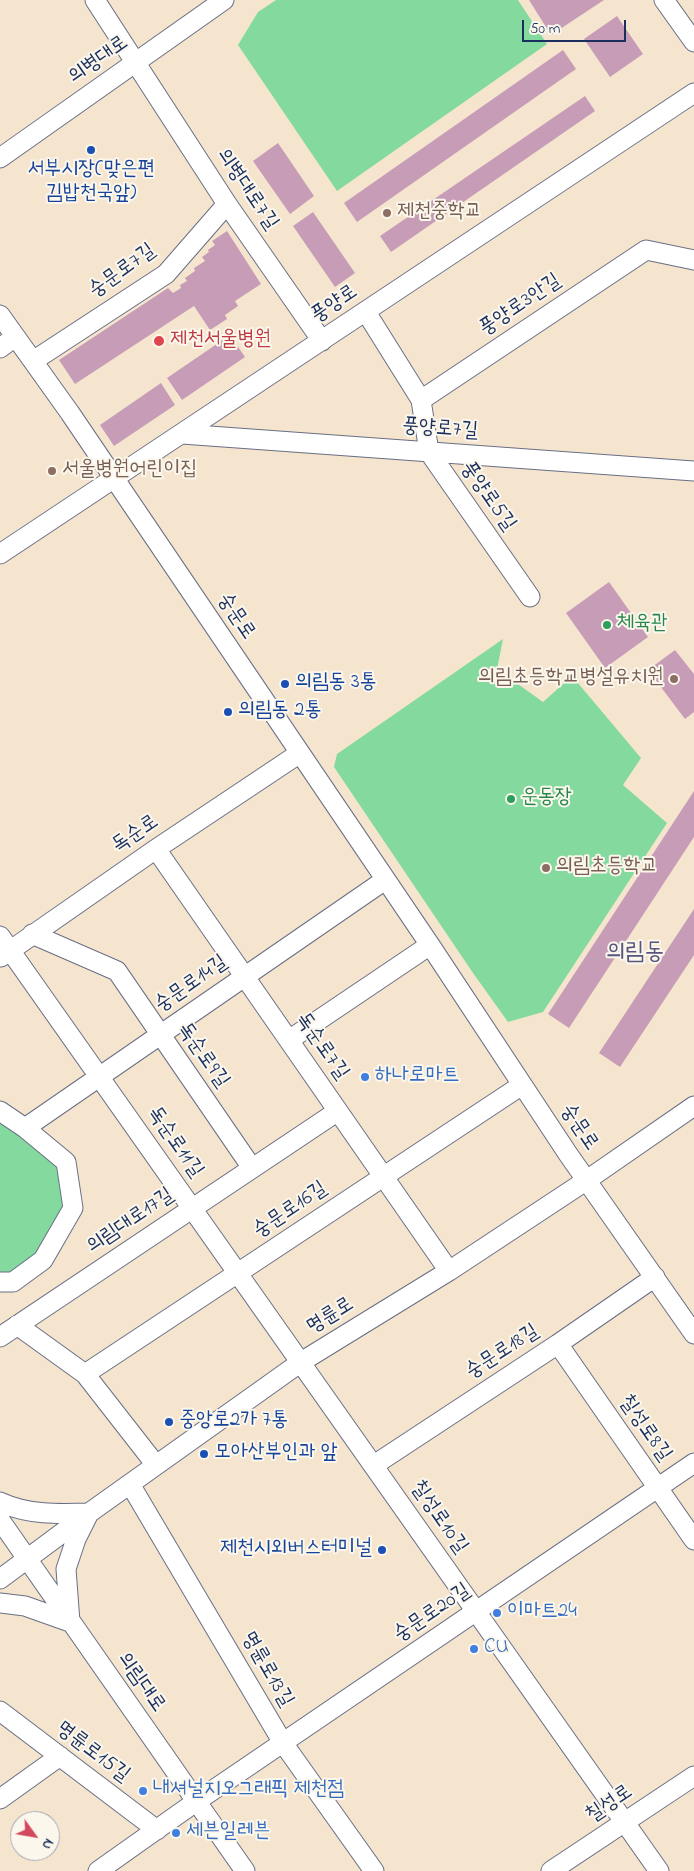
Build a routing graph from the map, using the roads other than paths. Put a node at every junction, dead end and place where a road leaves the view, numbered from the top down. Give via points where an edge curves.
1 (95, 0) edge
2 (224, 0) edge
3 (664, 0) edge
4 (694, 42) edge
5 (135, 63) junction
6 (694, 94) edge
7 (0, 158) edge
8 (227, 204) junction
9 (694, 260) edge
10 (366, 312) junction
11 (0, 315) edge
12 (15, 337) junction
13 (322, 341) junction
14 (0, 348) edge
15 (33, 362) junction
16 (421, 400) junction
17 (182, 434) junction
18 (429, 452) junction
19 (694, 471) edge
20 (114, 479) junction
21 (0, 554) edge
22 (530, 597) dead end
23 (300, 754) junction
24 (156, 849) junction
25 (385, 880) junction
26 (32, 934) junction
27 (430, 946) junction
28 (3, 948) edge
29 (244, 976) junction
30 (160, 1035) junction
31 (289, 1040) junction
32 (99, 1076) junction
33 (522, 1085) junction
34 (0, 1111) edge
35 (338, 1111) junction
36 (691, 1115) edge
37 (25, 1128) junction
38 (252, 1168) junction
39 (382, 1177) junction
40 (586, 1180) junction
41 (192, 1208) junction
42 (449, 1271) junction
43 (238, 1273) junction
44 (655, 1277) junction
45 (0, 1282) edge
46 (17, 1325) junction
47 (694, 1334) edge
48 (0, 1337) edge
49 (558, 1344) junction
50 (301, 1362) junction
51 (86, 1374) junction
52 (694, 1463) edge
53 (156, 1465) junction
54 (374, 1465) junction
55 (130, 1484) junction
56 (658, 1488) junction
57 (0, 1502) edge
58 (89, 1513) junction
59 (0, 1520) edge
60 (694, 1540) edge
61 (26, 1558) junction
62 (0, 1579) edge
63 (0, 1603) edge
64 (477, 1611) junction
65 (70, 1622) junction
66 (0, 1711) edge
67 (283, 1744) junction
68 (60, 1756) junction
69 (694, 1776) edge
70 (0, 1799) edge
71 (197, 1801) junction
72 (626, 1822) junction
73 (157, 1830) junction
74 (98, 1871) edge
75 (245, 1871) edge
76 (374, 1871) edge
77 (552, 1871) edge
78 (659, 1871) edge

1 - 5 street, 의병대로7길
2 - 5 street, 의병대로
3 - 4 street
5 - 7 street, 의병대로
5 - 8 street, 의병대로7길
6 - 10 street, 풍양로
8 - 13 street, 의병대로7길
8 - 15 street, 숭문로7길 via 166,274
9 - 16 street, 풍양로3안길 via 646,250
10 - 13 street, 풍양로
10 - 16 street, 풍양로5길
11 - 12 street, 숭문로
12 - 14 street
12 - 15 street, 숭문로
13 - 17 street, 풍양로
15 - 20 street, 숭문로
16 - 18 street, 풍양로5길
17 - 18 street, 풍양로7길
17 - 20 street, 풍양로
18 - 19 street, 풍양로7길
18 - 22 street, 풍양로5길
20 - 21 street, 풍양로
20 - 23 street, 숭문로
23 - 24 street, 독순로
23 - 25 street, 숭문로
24 - 26 street, 독순로
24 - 29 street, 독순로7길
25 - 27 street, 숭문로
25 - 29 street, 숭문로14길
26 - 28 street, 독순로
26 - 30 street, 독순로9길 via 117,971
27 - 31 street
27 - 33 street, 숭문로
28 - 32 street, 독순로11길
29 - 30 street, 숭문로14길
29 - 31 street, 독순로7길
30 - 32 street, 숭문로14길
30 - 38 street, 독순로9길
31 - 35 street, 독순로7길
32 - 37 street, 숭문로14길
32 - 41 street, 독순로11길
33 - 39 street, 숭문로16길
33 - 40 street, 숭문로
34 - 37 street
35 - 38 street, 의림대로17길
35 - 39 street, 독순로7길
36 - 40 street, 명륜로
37 - 45 street via 66,1162 73,1208 43,1260 13,1282
38 - 41 street, 의림대로17길
39 - 42 street, 독순로7길
39 - 43 street, 숭문로16길
40 - 42 street, 명륜로
40 - 44 street, 숭문로
41 - 43 street, 독순로11길
41 - 46 street, 의림대로17길
42 - 50 street, 명륜로
43 - 50 street, 독순로11길
43 - 51 street, 숭문로16길
44 - 47 street, 숭문로
44 - 49 street, 숭문로18길
46 - 48 street, 의림대로17길
46 - 51 street
49 - 54 street, 숭문로18길
49 - 56 street, 칠성로8길
50 - 53 street, 명륜로
50 - 54 street, 칠성로10길
51 - 53 street
52 - 56 street, 숭문로20길
53 - 55 street, 명륜로
54 - 64 street, 칠성로10길
55 - 58 street, 명륜로
55 - 67 street, 명륜로13길
56 - 60 street, 칠성로8길
56 - 64 street, 숭문로20길
57 - 58 street via 13,1508 50,1514
58 - 61 street, 명륜로
58 - 65 street via 76,1538 66,1569
59 - 61 street, 의림대로
61 - 62 street, 명륜로
61 - 65 street, 의림대로
63 - 65 street via 25,1606
64 - 67 street, 숭문로20길
64 - 72 street, 칠성로10길
65 - 71 street, 의림대로
66 - 68 street, 명륜로15길
67 - 71 street, 숭문로20길
67 - 76 street, 명륜로13길
68 - 70 street
68 - 73 street, 명륜로15길
69 - 72 street, 칠성로
71 - 73 street, 숭문로20길
71 - 75 street, 의림대로
72 - 77 street, 칠성로
72 - 78 street, 칠성로10길
73 - 74 street, 숭문로20길

